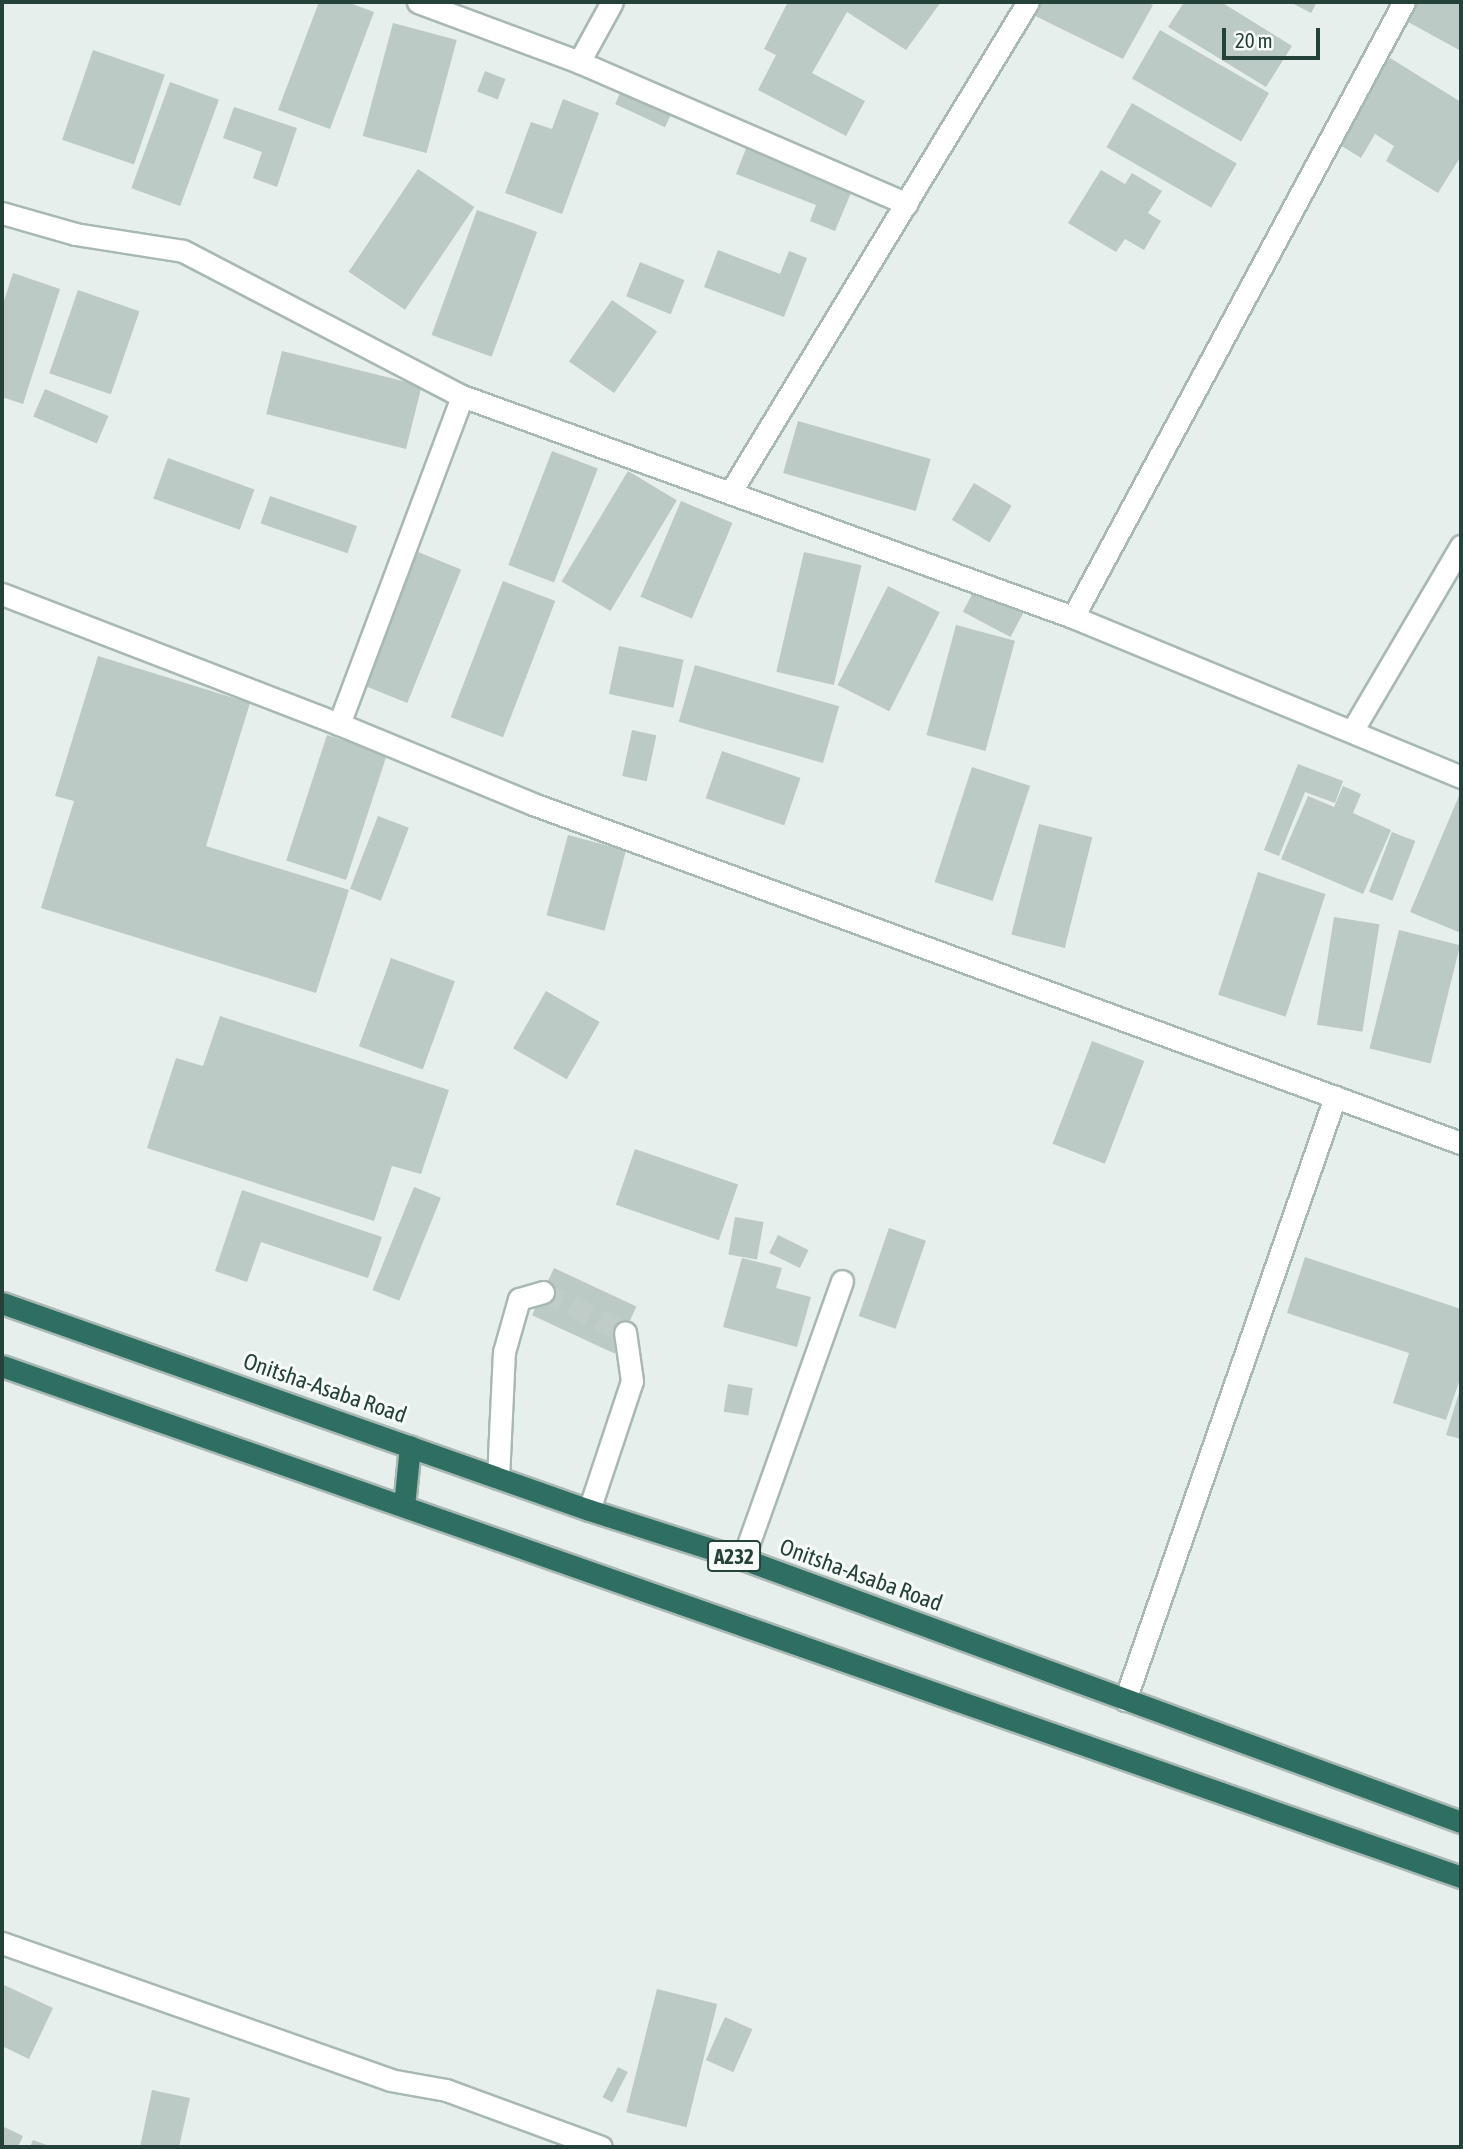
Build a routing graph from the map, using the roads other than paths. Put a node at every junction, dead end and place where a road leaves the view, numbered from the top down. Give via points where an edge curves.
1 (418, 2) edge
2 (612, 2) edge
3 (1028, 2) edge
4 (1404, 2) edge
5 (579, 62) junction
6 (907, 204) junction
7 (2, 213) edge
8 (462, 396) junction
9 (730, 493) junction
10 (1461, 546) edge
11 (2, 594) edge
12 (1073, 617) junction
13 (339, 724) junction
14 (1352, 731) junction
15 (1461, 777) edge
16 (1335, 1097) junction
17 (1461, 1143) edge
18 (842, 1281) dead end
19 (543, 1292) dead end
20 (2, 1303) edge
21 (625, 1332) dead end
22 (2, 1366) edge
23 (410, 1446) junction
24 (498, 1478) junction
25 (404, 1506) junction
26 (589, 1510) junction
27 (743, 1559) junction
28 (1125, 1700) junction
29 (1461, 1822) edge
30 (1461, 1877) edge
31 (2, 1943) edge
32 (601, 2147) edge

1 - 5 street
2 - 5 street
3 - 6 street
4 - 12 street
5 - 6 street
6 - 9 street
7 - 8 street via 75,234 183,251
8 - 9 street
8 - 13 street
9 - 12 street
10 - 14 street
11 - 13 street
12 - 14 street
13 - 16 street via 533,804
14 - 15 street
16 - 17 street
16 - 28 street
18 - 27 street
19 - 24 street via 519,1298 504,1352
20 - 23 highway, Onitsha-Asaba Road / A232
21 - 26 street via 632,1381
22 - 25 highway
23 - 24 highway, Onitsha-Asaba Road / A232
23 - 25 highway
24 - 26 highway, Onitsha-Asaba Road / A232
25 - 30 highway
26 - 27 highway, Onitsha-Asaba Road / A232
27 - 28 highway, Onitsha-Asaba Road / A232
28 - 29 highway, Onitsha-Asaba Road / A232
31 - 32 street via 390,2080 446,2090

